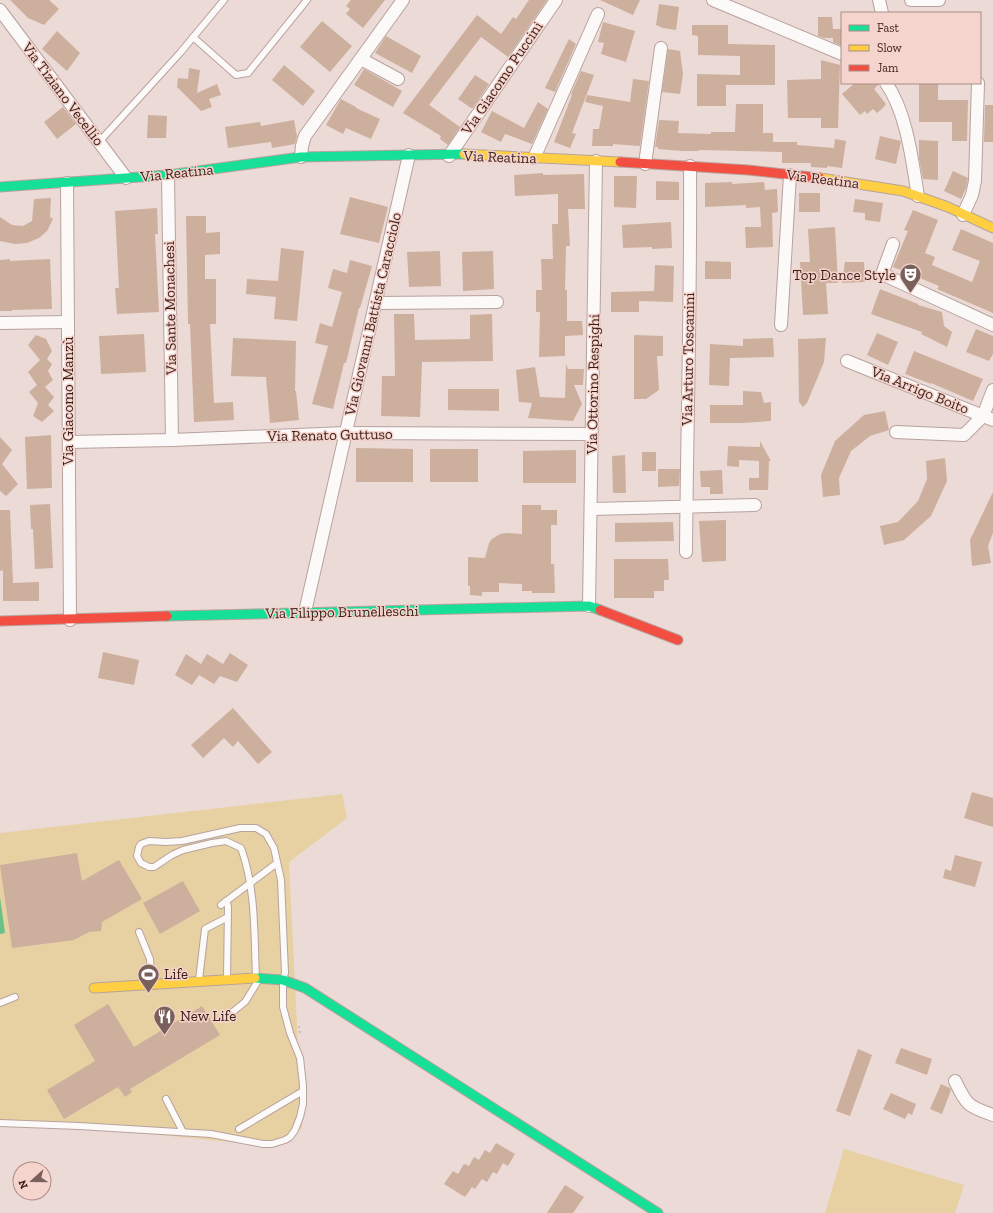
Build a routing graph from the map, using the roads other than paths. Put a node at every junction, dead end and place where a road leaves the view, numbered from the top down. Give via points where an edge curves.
1 (224, 0) edge
2 (307, 0) edge
3 (403, 0) edge
4 (556, 0) edge
5 (713, 0) edge
6 (879, 0) edge
7 (910, 0) edge
8 (939, 0) edge
9 (0, 10) edge
10 (882, 12) edge
11 (598, 14) dead end
12 (193, 37) junction
13 (661, 48) dead end
14 (841, 54) edge
15 (361, 59) junction
16 (398, 80) dead end
17 (887, 84) edge
18 (978, 84) edge
19 (99, 142) junction
20 (409, 155) junction
21 (449, 156) junction
22 (300, 157) junction
23 (534, 158) junction
24 (596, 161) junction
25 (645, 164) junction
26 (690, 166) junction
27 (168, 175) junction
28 (790, 175) junction
29 (126, 178) junction
30 (67, 183) junction
31 (0, 187) edge
32 (918, 196) junction
33 (963, 215) junction
34 (993, 228) edge
35 (893, 244) dead end
36 (497, 302) dead end
37 (376, 303) junction
38 (68, 322) junction
39 (0, 324) edge
40 (781, 325) dead end
41 (993, 325) edge
42 (846, 361) dead end
43 (993, 390) edge
44 (988, 418) edge
45 (896, 432) dead end
46 (346, 433) junction
47 (592, 434) junction
48 (172, 440) junction
49 (69, 442) junction
50 (755, 505) dead end
51 (686, 507) junction
52 (591, 509) junction
53 (686, 552) dead end
54 (589, 606) junction
55 (305, 612) junction
56 (70, 620) junction
57 (0, 622) edge
58 (678, 640) dead end
59 (276, 863) junction
60 (250, 883) junction
61 (228, 917) junction
62 (139, 932) dead end
63 (258, 978) junction
64 (227, 980) junction
65 (283, 980) junction
66 (199, 982) junction
67 (152, 984) junction
68 (94, 988) dead end
69 (15, 997) dead end
70 (0, 1003) edge
71 (225, 1018) dead end
72 (955, 1080) dead end
73 (303, 1091) junction
74 (166, 1099) dead end
75 (993, 1115) edge
76 (0, 1123) edge
77 (239, 1129) dead end
78 (183, 1132) junction
79 (658, 1213) edge

1 - 12 lane
2 - 12 lane via 248,73 236,75
3 - 15 street
4 - 21 street, Via Giacomo Puccini
5 - 14 street
6 - 10 street
7 - 8 street
9 - 19 street, Via Tiziano Vecellio
11 - 23 street
12 - 19 lane
13 - 25 street
15 - 16 street
15 - 22 street via 305,136
17 - 32 street via 902,120
18 - 33 street via 975,181
19 - 29 street, Via Tiziano Vecellio
20 - 21 street, Via Reatina
20 - 22 street, Via Reatina
20 - 37 street, Via Giovanni Battista Caracciolo
21 - 23 street, Via Reatina via 478,154
22 - 27 street, Via Reatina
23 - 24 street, Via Reatina
24 - 25 street, Via Reatina
24 - 47 street, Via Ottorino Respighi
25 - 26 street, Via Reatina
26 - 28 street, Via Reatina
26 - 51 street, Via Arturo Toscanini
27 - 29 street, Via Reatina
27 - 48 street, Via Sante Monachesi
28 - 32 street, Via Reatina via 892,189
28 - 40 street
29 - 30 street, Via Reatina
30 - 31 street, Via Reatina
30 - 38 street, Via Giacomo Manzù
32 - 33 street, Via Reatina
33 - 34 street, Via Reatina
35 - 41 street via 882,274
36 - 37 street
37 - 46 street, Via Giovanni Battista Caracciolo
38 - 39 street
38 - 49 street, Via Giacomo Manzù
42 - 44 street, Via Arrigo Boito
43 - 44 street
44 - 45 street via 964,435
46 - 47 street, Via Renato Guttuso
46 - 48 street, Via Renato Guttuso
46 - 55 street, Via Giovanni Battista Caracciolo
47 - 52 street, Via Ottorino Respighi
48 - 49 street, Via Renato Guttuso
49 - 56 street, Via Giacomo Manzù
50 - 51 street
51 - 52 street
51 - 53 street, Via Arturo Toscanini
52 - 54 street, Via Ottorino Respighi
54 - 55 street, Via Filippo Brunelleschi
54 - 58 street, Via Filippo Brunelleschi
55 - 56 street, Via Filippo Brunelleschi
56 - 57 street, Via Filippo Brunelleschi
59 - 60 lane
59 - 60 lane via 274,848 266,834 256,828 240,828 182,841 149,840 141,844 137,852 141,864 154,867 183,850 226,841 241,848
59 - 65 lane via 281,880 285,973
60 - 61 lane via 223,903 228,906
60 - 63 lane
61 - 64 lane
61 - 66 lane via 205,929
62 - 67 lane via 150,959
63 - 64 street
63 - 65 street
63 - 71 lane via 245,1002
64 - 66 street
65 - 73 lane via 283,1007 300,1058
65 - 79 street via 305,988
66 - 67 street
67 - 68 street
69 - 70 lane
72 - 75 street via 964,1100 974,1108
73 - 77 lane
73 - 78 lane via 300,1117 295,1130 285,1140 263,1144 211,1134
74 - 78 lane
76 - 78 lane

